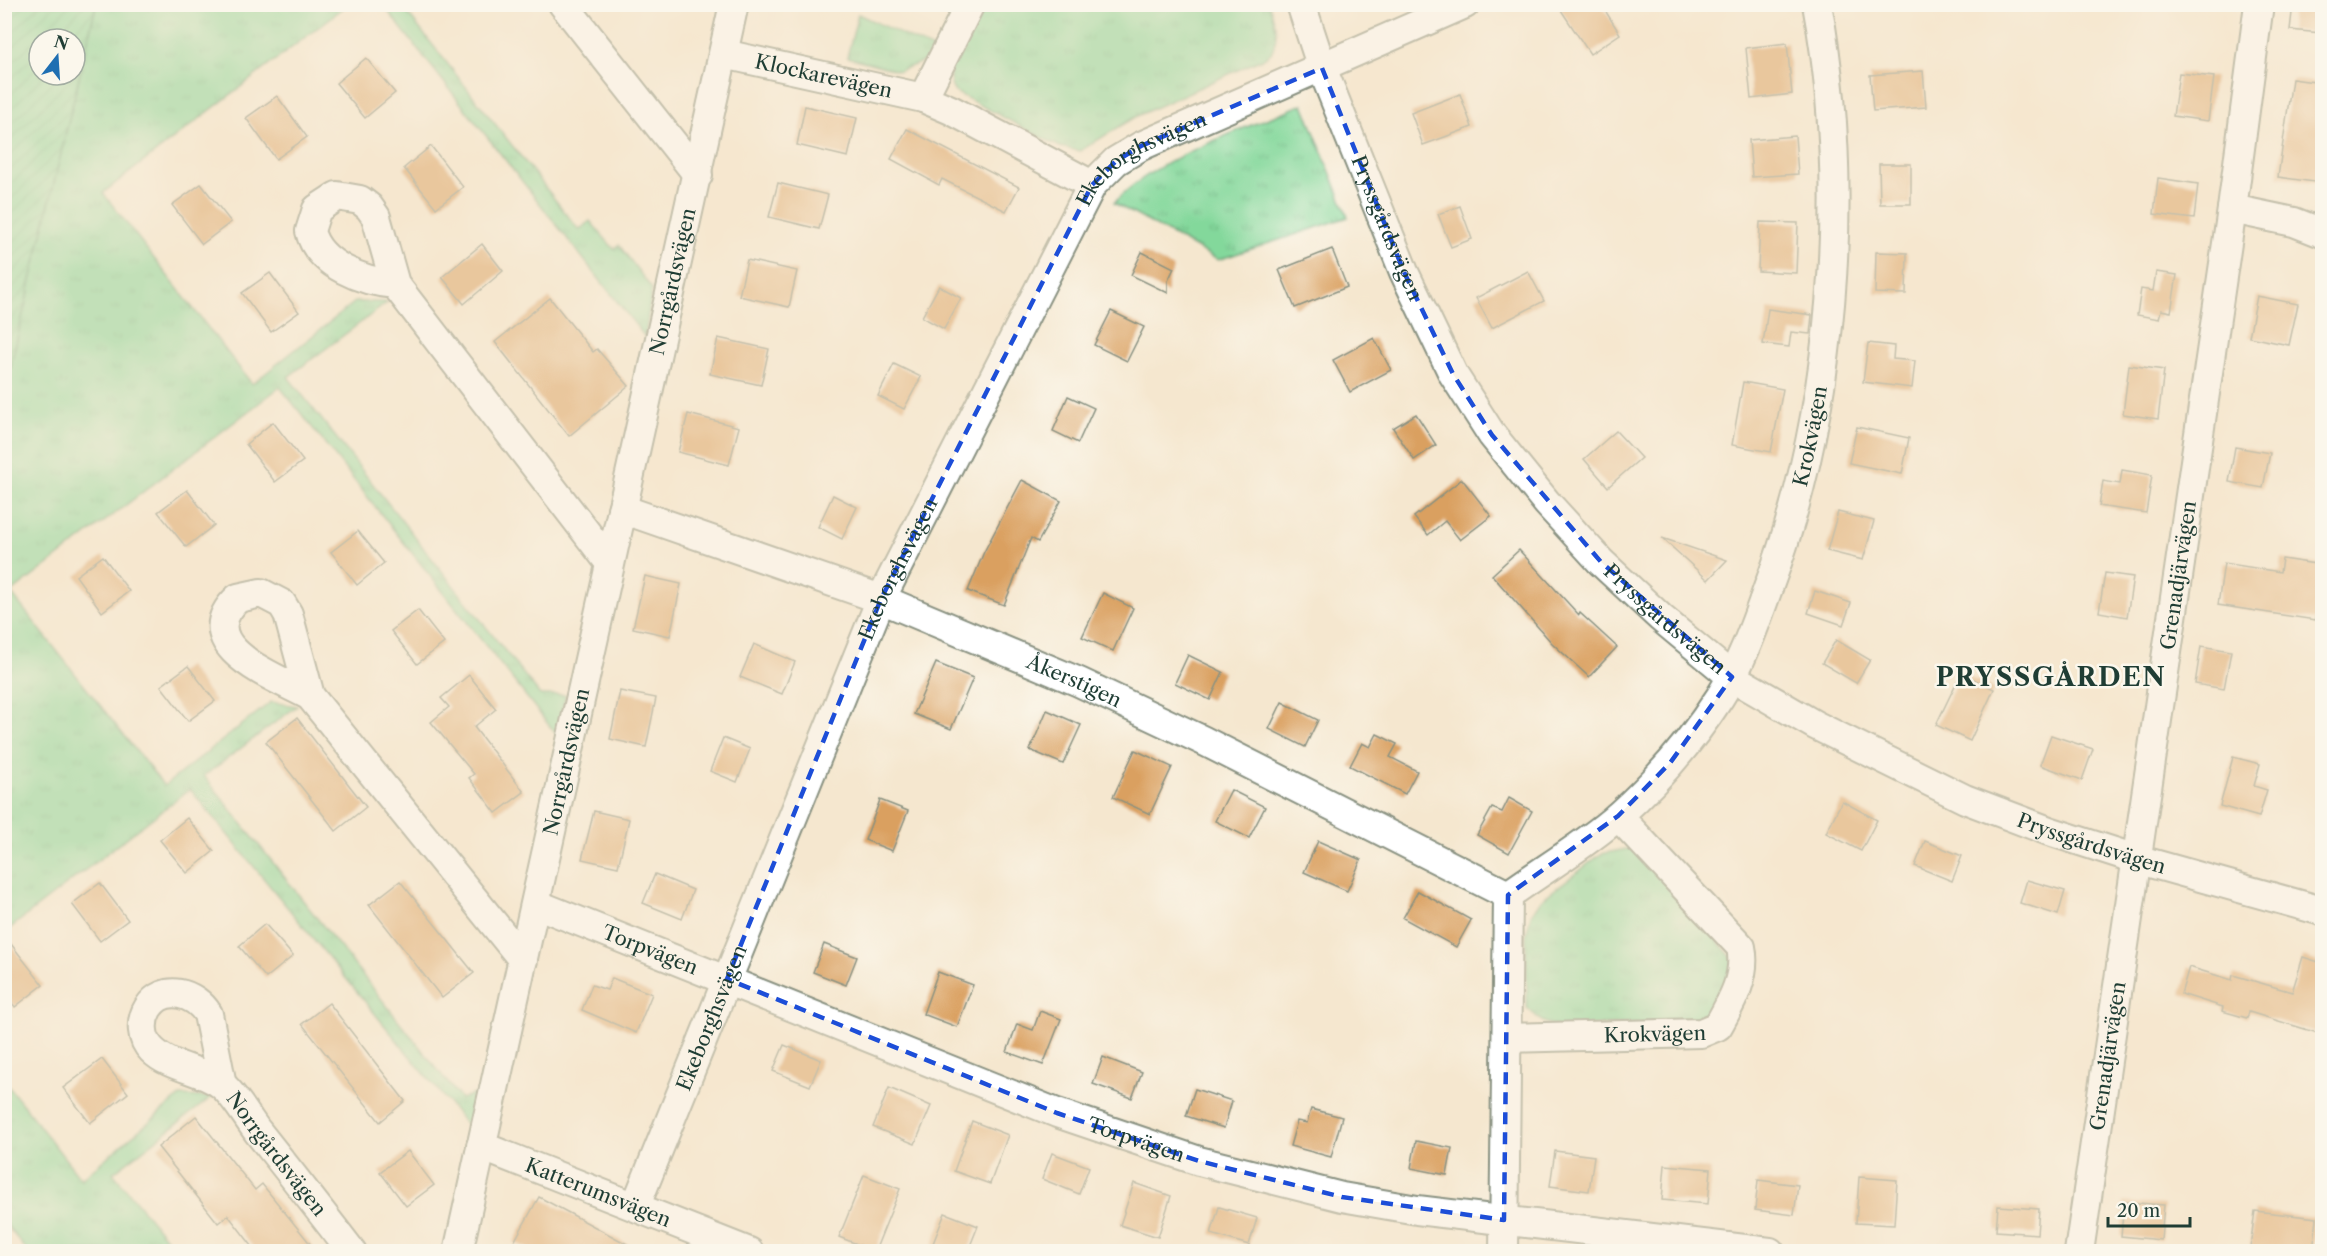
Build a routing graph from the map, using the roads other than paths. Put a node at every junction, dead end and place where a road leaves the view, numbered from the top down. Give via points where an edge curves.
1 (563, 4) edge
2 (734, 4) edge
3 (970, 4) edge
4 (1301, 4) edge
5 (1465, 4) edge
6 (1817, 4) edge
7 (2259, 4) edge
8 (724, 54) junction
9 (1322, 68) junction
10 (923, 98) junction
11 (698, 175) junction
12 (1092, 185) junction
13 (2232, 208) junction
14 (2322, 233) edge
15 (395, 284) dead end
16 (622, 509) junction
17 (609, 562) junction
18 (881, 599) junction
19 (1732, 677) junction
20 (309, 696) dead end
21 (1618, 816) junction
22 (2136, 859) junction
23 (1508, 895) junction
24 (536, 904) junction
25 (2322, 911) edge
26 (523, 960) junction
27 (727, 979) junction
28 (1507, 1038) junction
29 (222, 1085) dead end
30 (481, 1146) junction
31 (636, 1205) junction
32 (1504, 1220) junction
33 (352, 1251) edge
34 (458, 1251) edge
35 (749, 1251) edge
36 (1504, 1251) edge
37 (1770, 1251) edge
38 (2079, 1251) edge

1 - 11 street
2 - 8 street, Norrgårdsvägen
3 - 10 street
4 - 9 street, Pryssgårdsvägen
5 - 9 street, Ekeborghsvägen
6 - 19 street, Krokvägen via 1830,103 1833,172 1832,286 1824,363 1795,507 1775,570
7 - 13 street, Grenadjärvägen
8 - 10 street, Klockarevägen
8 - 11 street, Norrgårdsvägen
9 - 12 street, Ekeborghsvägen via 1141,146 1116,161
9 - 19 street, Pryssgårdsvägen via 1404,272 1454,374 1492,435 1601,562
10 - 12 street, Klockarevägen
11 - 16 street, Norrgårdsvägen
12 - 18 street, Ekeborghsvägen
13 - 14 street via 2294,222
13 - 22 street, Grenadjärvägen
15 - 17 street
16 - 17 street, Norrgårdsvägen
16 - 18 street, Åkerstigen
17 - 24 street, Norrgårdsvägen
18 - 23 street, Åkerstigen via 1079,682 1194,736
18 - 27 street, Ekeborghsvägen
19 - 21 street, Krokvägen via 1670,763
19 - 22 street, Pryssgårdsvägen via 1815,725 1965,799
20 - 26 street
21 - 23 street, Krokvägen
21 - 28 street, Krokvägen via 1741,947 1744,962 1732,1002 1718,1026 1701,1033
22 - 25 street, Pryssgårdsvägen
22 - 38 street, Grenadjärvägen
23 - 28 street
24 - 26 street, Norrgårdsvägen
24 - 27 street, Torpvägen
26 - 30 street, Norrgårdsvägen
27 - 31 street, Ekeborghsvägen
27 - 32 street, Torpvägen via 1057,1113 1198,1161 1342,1197
28 - 32 street
29 - 33 street, Norrgårdsvägen
30 - 31 street, Katterumsvägen
30 - 34 street, Norrgårdsvägen
31 - 35 street, Katterumsvägen
32 - 36 street
32 - 37 street, Torpvägen

